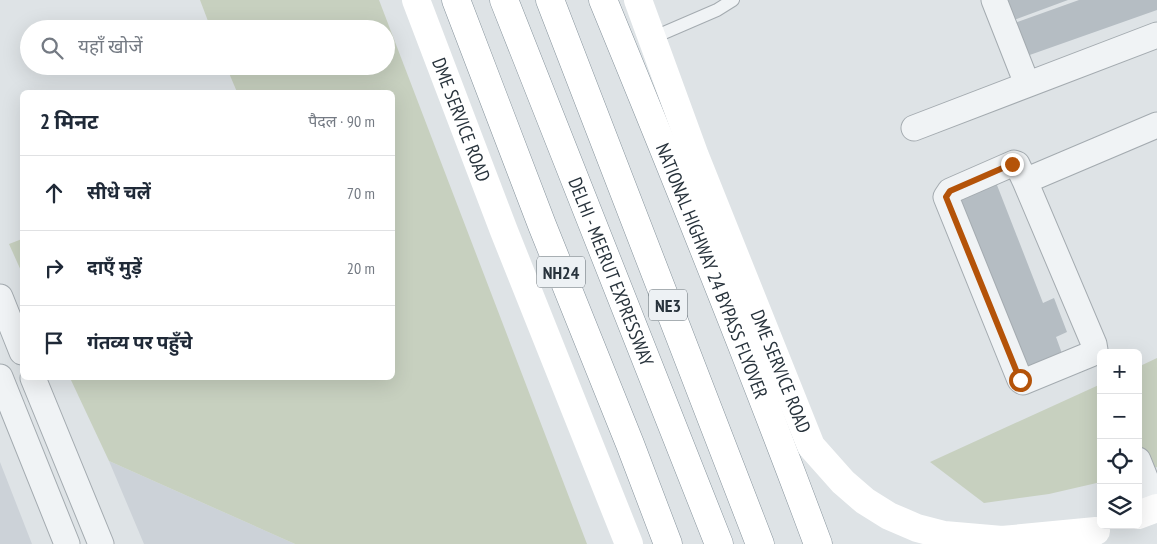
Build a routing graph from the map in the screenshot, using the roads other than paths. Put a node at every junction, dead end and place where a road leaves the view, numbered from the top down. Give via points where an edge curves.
1 (416, 0) edge
2 (456, 0) edge
3 (504, 0) edge
4 (550, 0) edge
5 (603, 0) edge
6 (638, 0) edge
7 (733, 0) edge
8 (994, 0) edge
9 (1157, 35) edge
10 (652, 38) junction
11 (1027, 84) junction
12 (1157, 125) edge
13 (914, 128) dead end
14 (1025, 181) junction
15 (0, 297) edge
16 (20, 347) edge
17 (1097, 354) edge
18 (1097, 357) edge
19 (0, 377) edge
20 (34, 380) edge
21 (1142, 470) edge
22 (1157, 508) edge
23 (1142, 514) edge
24 (1097, 529) edge
25 (1101, 529) edge
26 (67, 544) edge
27 (101, 544) edge
28 (629, 544) edge
29 (668, 544) edge
30 (718, 544) edge
31 (760, 544) edge
32 (818, 544) edge
33 (1061, 544) edge

1 - 28 main road, DME SERVICE ROAD
2 - 29 main road, NH24
3 - 30 main road, DELHI - MEERUT EXPRESSWAY / NE3
4 - 31 main road, NE3
5 - 32 main road, NATIONAL HIGHWAY 24 BYPASS FLYOVER via 694,221
6 - 10 main road, DME SERVICE ROAD
7 - 10 lane
8 - 11 street
9 - 11 street
10 - 24 main road, DME SERVICE ROAD via 695,156 811,446 843,482 865,502 888,516 944,535 1002,540
11 - 13 street
12 - 14 street
14 - 17 street
14 - 18 street via 1018,164 1014,163 950,191 947,202 1020,380 1028,381 1091,354
15 - 16 street
19 - 26 street
20 - 27 street
21 - 22 street
22 - 23 main road
25 - 33 main road

